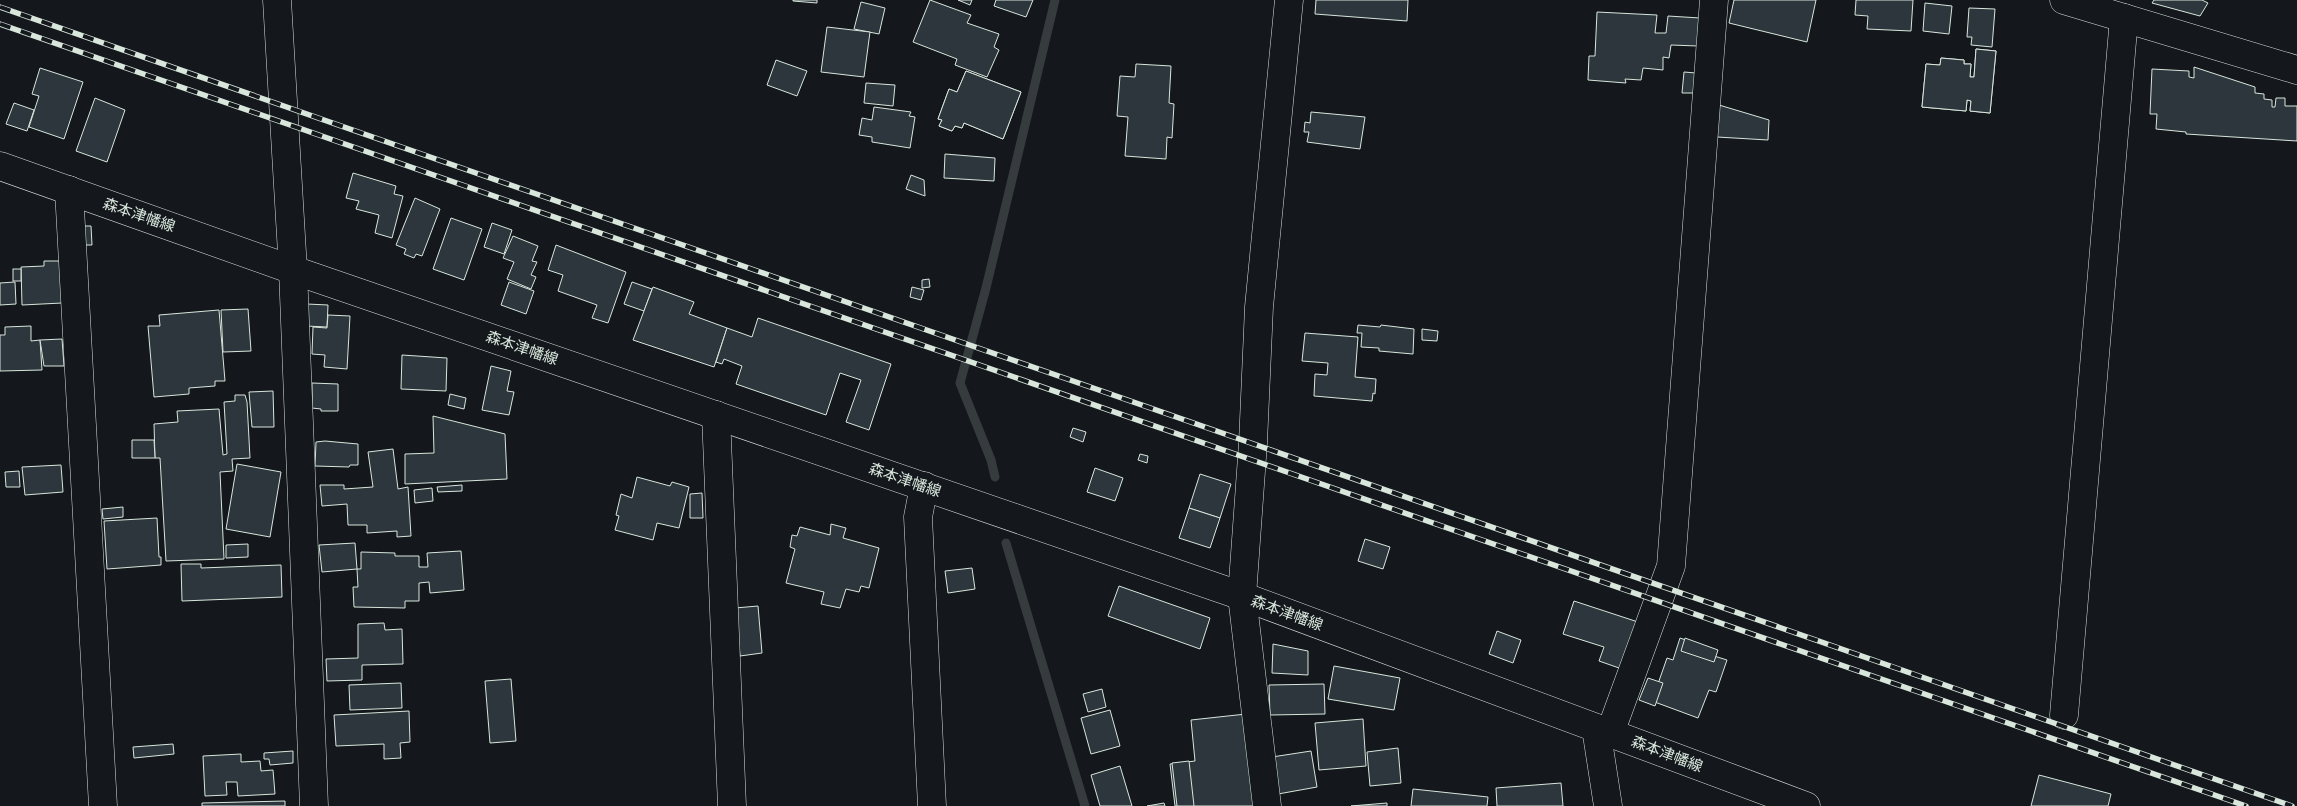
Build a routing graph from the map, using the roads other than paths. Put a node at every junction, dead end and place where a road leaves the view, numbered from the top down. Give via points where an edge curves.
1 (277, 0) edge
2 (1289, 0) edge
3 (1714, 0) edge
4 (2064, 0) edge
5 (2124, 18) junction
6 (2297, 70) edge
7 (0, 166) edge
8 (69, 190) junction
9 (293, 270) junction
10 (716, 415) junction
11 (924, 486) junction
12 (1242, 596) junction
13 (2064, 715) dead end
14 (1603, 730) junction
15 (103, 806) edge
16 (314, 806) edge
17 (732, 806) edge
18 (932, 806) edge
19 (1267, 806) edge
20 (1608, 806) edge
21 (1806, 806) edge

1 - 9 street
2 - 12 street via 1259,307
3 - 14 street via 1671,566
4 - 5 street
5 - 6 street
5 - 13 street
7 - 8 street, 森本津幡線
8 - 9 street, 森本津幡線
8 - 15 street
9 - 10 street, 森本津幡線
9 - 16 street
10 - 11 street, 森本津幡線
10 - 17 street
11 - 12 street, 森本津幡線
11 - 18 street via 918,517
12 - 14 street, 森本津幡線
12 - 19 street
14 - 20 street
14 - 21 street, 森本津幡線

